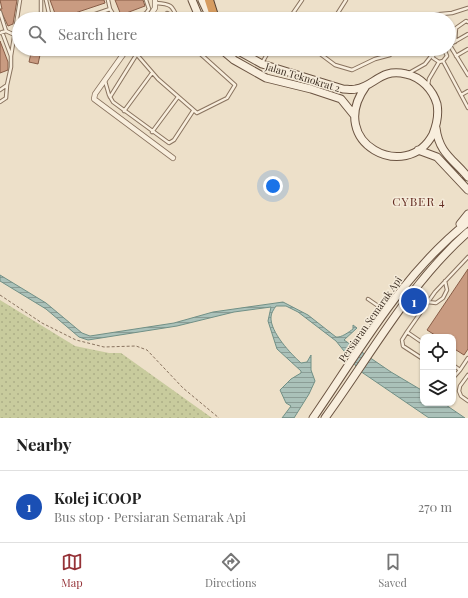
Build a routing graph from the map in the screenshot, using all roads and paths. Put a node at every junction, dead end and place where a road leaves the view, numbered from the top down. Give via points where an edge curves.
1 (20, 0) edge
2 (41, 0) edge
3 (46, 0) edge
4 (108, 0) edge
5 (146, 0) edge
6 (192, 0) edge
7 (202, 0) edge
8 (209, 0) edge
9 (302, 0) edge
10 (346, 0) edge
11 (155, 1) edge
12 (468, 8) edge
13 (110, 9) junction
14 (0, 12) edge
15 (18, 12) edge
16 (41, 12) edge
17 (49, 12) edge
18 (101, 12) edge
19 (112, 12) edge
20 (147, 12) edge
21 (152, 12) edge
22 (174, 12) edge
23 (197, 12) edge
24 (208, 12) edge
25 (213, 12) edge
26 (294, 12) edge
27 (338, 12) edge
28 (454, 12) edge
29 (468, 22) edge
30 (456, 28) edge
31 (3, 32) edge
32 (468, 34) edge
33 (456, 41) edge
34 (12, 49) edge
35 (468, 49) edge
36 (11, 56) junction
37 (123, 56) edge
38 (135, 56) edge
39 (139, 56) edge
40 (204, 56) edge
41 (229, 56) edge
42 (248, 56) edge
43 (266, 56) edge
44 (323, 56) edge
45 (386, 56) edge
46 (431, 56) edge
47 (432, 56) edge
48 (447, 56) edge
49 (456, 56) joint
50 (441, 62) junction
51 (262, 64) junction
52 (152, 73) junction
53 (407, 74) junction
54 (468, 75) edge
55 (105, 81) junction
56 (7, 85) junction
57 (366, 86) junction
58 (428, 87) junction
59 (0, 90) edge
60 (468, 91) edge
61 (461, 95) junction
62 (110, 97) junction
63 (178, 97) junction
64 (0, 102) edge
65 (468, 108) edge
66 (124, 111) junction
67 (193, 112) junction
68 (354, 115) junction
69 (436, 128) junction
70 (152, 132) junction
71 (418, 150) junction
72 (173, 158) dead end
73 (468, 177) edge
74 (467, 191) edge
75 (468, 214) edge
76 (468, 222) edge
77 (468, 232) edge
78 (444, 242) junction
79 (468, 258) edge
80 (445, 281) junction
81 (0, 295) edge
82 (409, 296) junction
83 (368, 299) dead end
84 (428, 302) junction
85 (424, 307) junction
86 (386, 312) junction
87 (407, 332) junction
88 (420, 341) edge
89 (420, 358) edge
90 (468, 358) edge
91 (456, 367) edge
92 (460, 370) junction
93 (456, 375) edge
94 (468, 375) edge
95 (345, 390) junction
96 (468, 401) edge
97 (219, 418) edge
98 (313, 418) edge
99 (325, 418) edge
100 (332, 418) edge

1 - 15 lane
2 - 16 lane
3 - 17 lane
4 - 13 lane
5 - 20 lane via 149,9
6 - 23 main road
7 - 24 main road
8 - 25 highway
9 - 26 lane
10 - 27 lane
11 - 21 street
11 - 22 lane via 171,6
12 - 28 lane
13 - 18 lane
13 - 19 lane
14 - 31 lane
29 - 30 lane
31 - 36 lane
32 - 33 lane
34 - 36 lane
35 - 49 lane
36 - 56 lane via 12,67
37 - 55 street
38 - 62 lane
39 - 52 lane
40 - 67 lane via 235,85 224,100 198,113
41 - 68 main road, Jalan Teknokrat 2 via 266,78 341,99
42 - 51 main road, Jalan Teknokrat 2
43 - 51 lane
44 - 45 lane via 335,64 352,70
46 - 53 lane via 425,64
47 - 50 lane via 434,60
48 - 50 lane
49 - 54 lane
50 - 58 lane via 429,79
50 - 61 lane
51 - 57 main road, Jalan Teknokrat 2 via 343,89
52 - 63 lane
52 - 66 lane
53 - 57 main road via 389,73
53 - 58 main road
55 - 62 lane
55 - 72 street via 94,99
56 - 59 lane
56 - 64 lane via 6,98
57 - 68 main road via 359,96
58 - 69 main road via 438,111
60 - 61 lane
61 - 65 lane
62 - 66 lane
63 - 67 lane
63 - 70 lane
66 - 70 lane
67 - 70 lane via 171,142
68 - 71 main road via 360,136 376,151 397,156 408,155
69 - 71 main road via 431,138
69 - 73 main road via 437,140 442,149
71 - 74 main road via 437,156
75 - 78 main road
76 - 78 main road, Persiaran Semarak Api
77 - 82 main road, Persiaran Semarak Api via 435,264
78 - 86 main road, Persiaran Semarak Api via 413,275
79 - 80 lane
80 - 84 lane
80 - 84 lane via 447,290 443,298 434,303
81 - 97 path via 42,323 76,340 104,347 138,346 147,350 183,388
82 - 85 path
82 - 95 main road, Persiaran Semarak Api
83 - 86 lane
84 - 85 lane
85 - 87 lane
86 - 98 main road, Persiaran Semarak Api
87 - 88 lane
87 - 89 lane via 402,338 402,344
90 - 92 lane
91 - 92 lane
92 - 93 lane
94 - 96 lane via 459,391
95 - 99 main road, Persiaran Semarak Api
95 - 100 main road

